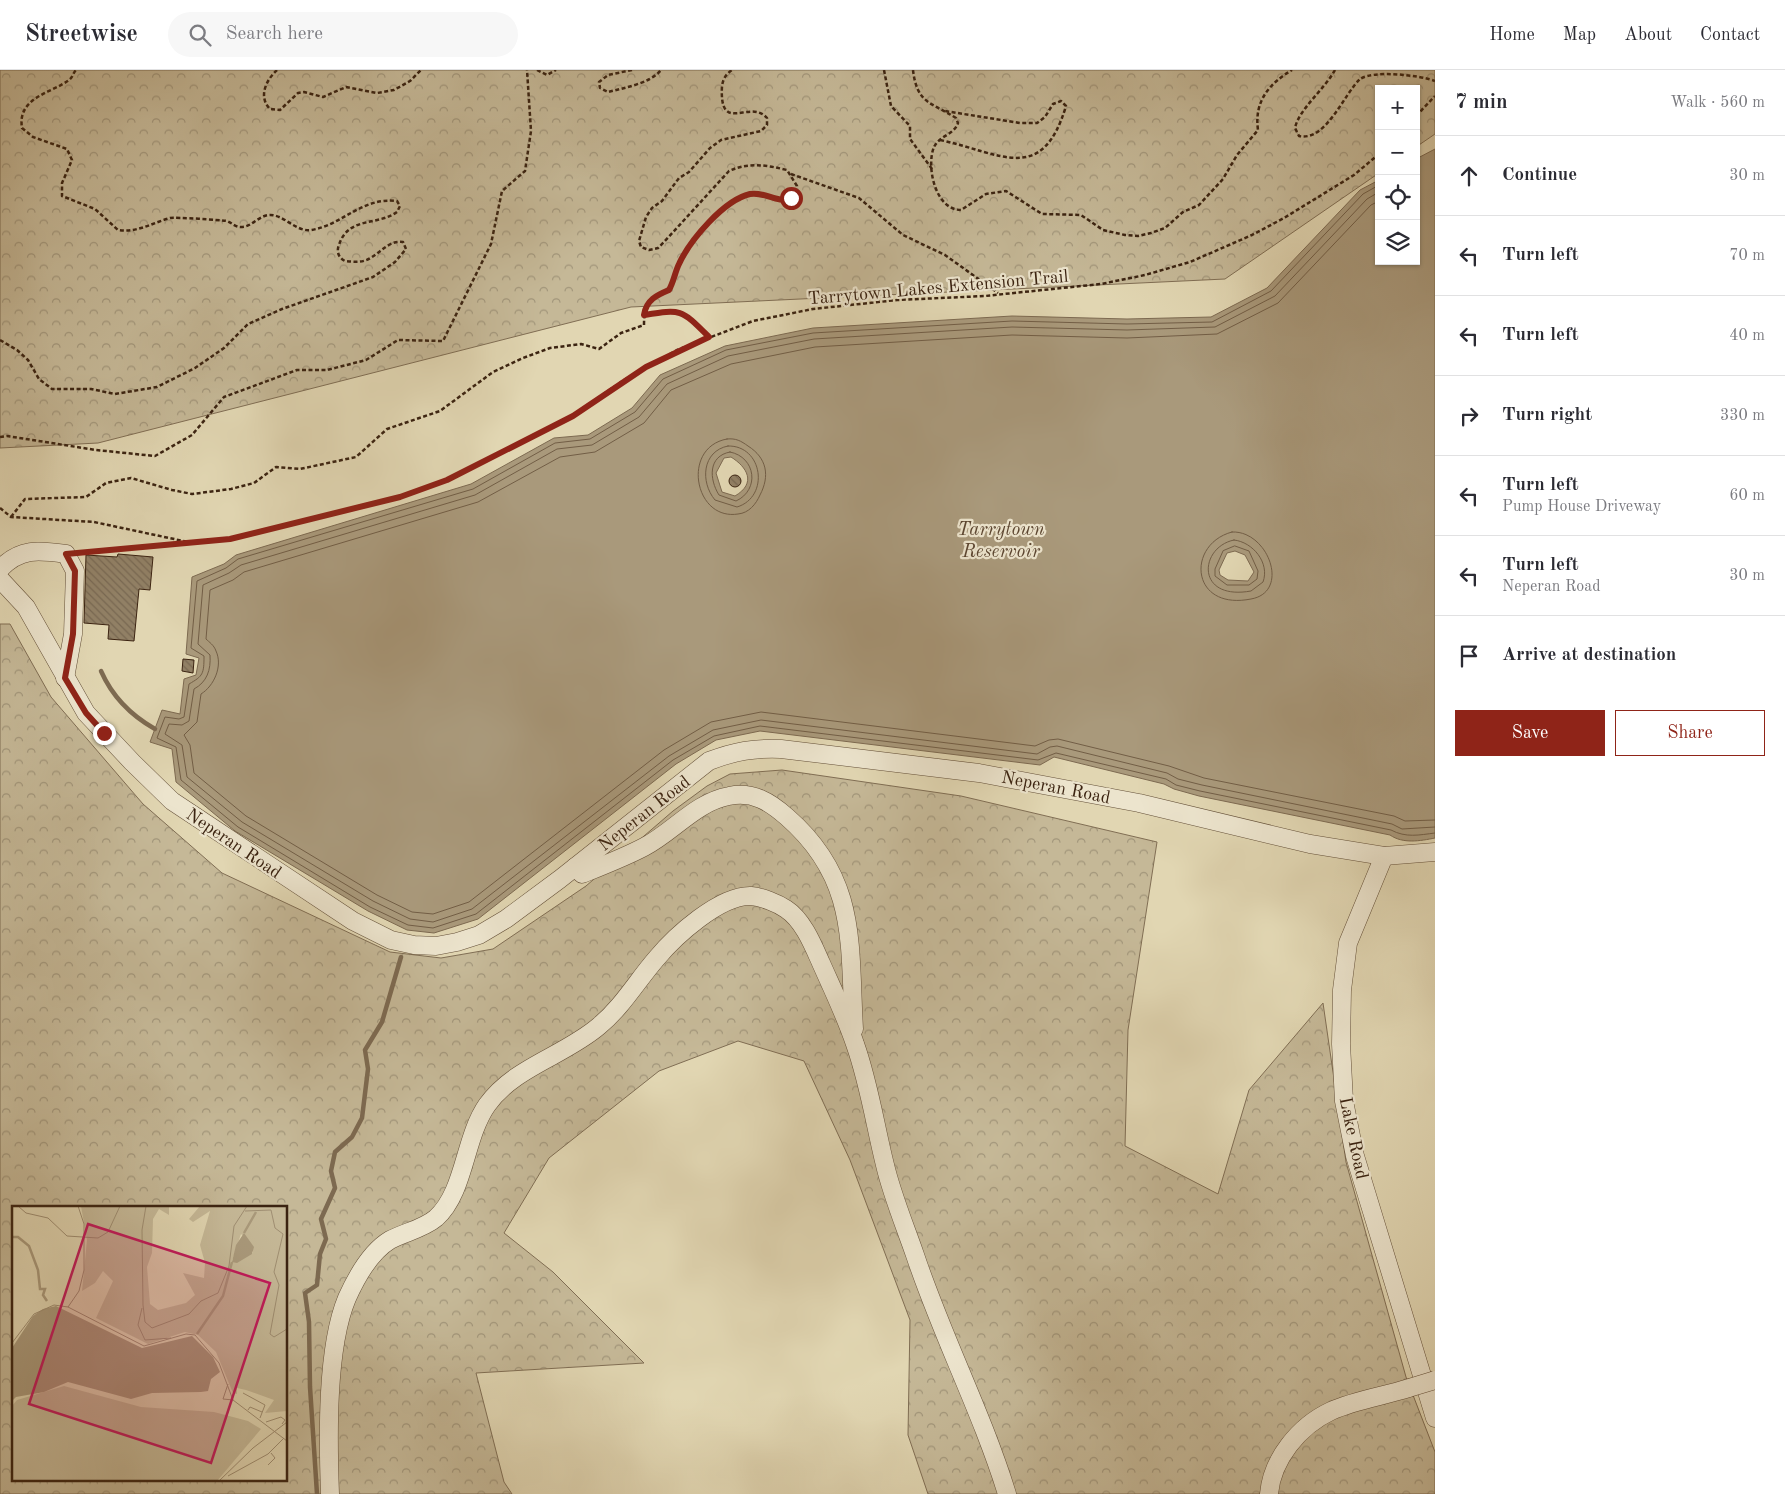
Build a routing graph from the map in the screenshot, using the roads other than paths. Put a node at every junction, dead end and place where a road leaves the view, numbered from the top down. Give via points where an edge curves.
1 (0, 569) edge
2 (6, 585) edge
3 (65, 678) junction
4 (1435, 852) edge
5 (1384, 856) junction
6 (575, 867) junction
7 (855, 1043) junction
8 (1435, 1380) edge
9 (1435, 1418) edge
10 (330, 1494) edge
11 (1007, 1494) edge
12 (1269, 1494) edge

1 - 3 street via 12,556 46,551 66,554 75,571 73,634
2 - 3 street, Neperan Road via 30,614
3 - 6 street, Neperan Road via 86,713 172,802 353,921 392,940 436,946 479,935 506,919
4 - 5 street, Neperan Road
5 - 6 street, Neperan Road via 1310,844 1139,803 979,773 753,748 710,761
5 - 9 street, Lake Road via 1348,943 1342,990 1344,1101 1355,1156
6 - 7 street via 582,874 644,846 704,806 728,796 760,797 774,805 804,832 831,870 840,890 846,911
7 - 10 street via 817,953 800,922 786,909 752,896 734,899 686,928 656,958 599,1026 558,1054 504,1084 485,1107 472,1134 449,1202 436,1218 379,1248 364,1267 346,1301 334,1353 328,1445
7 - 11 street via 885,1168 915,1257
8 - 12 street, bridge via 1330,1411 1289,1443 1270,1478

